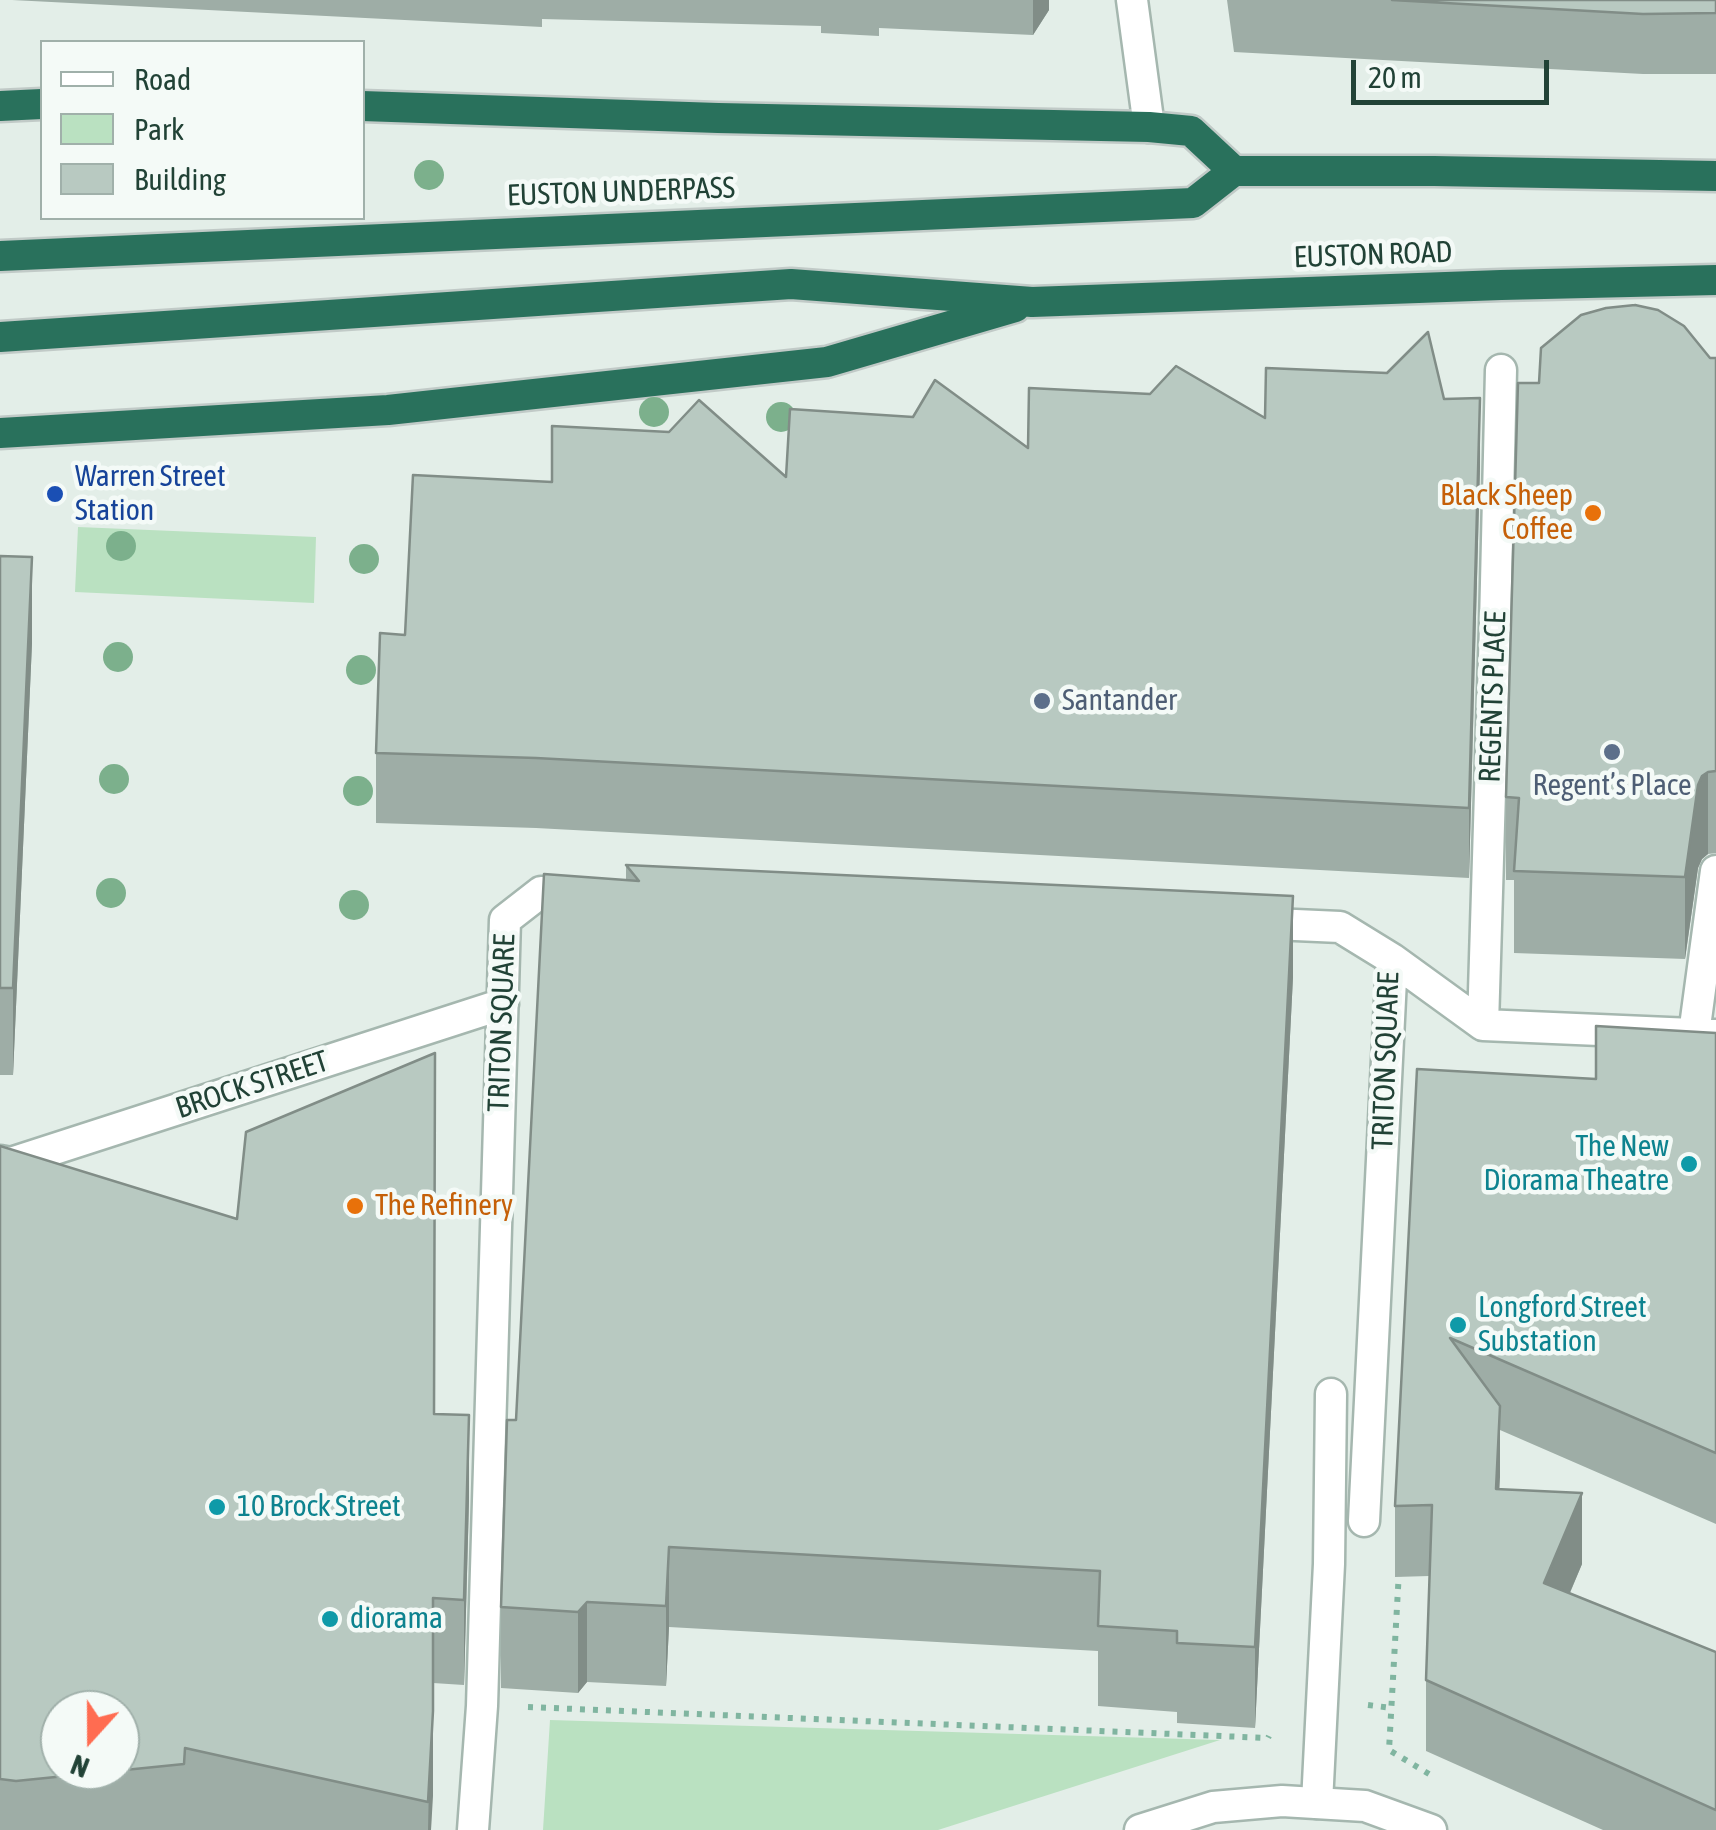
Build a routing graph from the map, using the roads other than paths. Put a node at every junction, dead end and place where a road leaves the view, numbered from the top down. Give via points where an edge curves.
1 (1132, 0) edge
2 (40, 104) edge
3 (0, 106) edge
4 (365, 106) edge
5 (1149, 126) junction
6 (1234, 171) junction
7 (1716, 176) edge
8 (0, 256) edge
9 (1716, 280) edge
10 (1032, 302) junction
11 (0, 337) edge
12 (1501, 370) dead end
13 (0, 433) edge
14 (1716, 871) edge
15 (601, 895) edge
16 (1220, 922) edge
17 (1392, 959) junction
18 (503, 1004) junction
19 (1482, 1025) junction
20 (1705, 1034) edge
21 (0, 1162) edge
22 (1331, 1394) dead end
23 (1364, 1520) road end
24 (1317, 1803) junction
25 (473, 1830) edge
26 (1140, 1830) edge
27 (1431, 1830) edge

1 - 5 street
2 - 3 highway
4 - 5 highway
5 - 6 highway via 1191,131
6 - 7 highway
6 - 8 highway, EUSTON UNDERPASS via 1194,202
9 - 10 highway, EUSTON ROAD
10 - 11 highway via 791,284
10 - 13 highway via 827,362 388,410
12 - 19 street, REGENTS PLACE
14 - 20 street
15 - 18 street, TRITON SQUARE via 541,892 506,920
16 - 17 street, TRITON SQUARE via 1340,928
17 - 19 street
17 - 23 street, TRITON SQUARE
18 - 21 street, BROCK STREET
18 - 25 street, TRITON SQUARE
19 - 20 street
22 - 24 street
24 - 26 street via 1213,1807
24 - 27 street via 1365,1806

